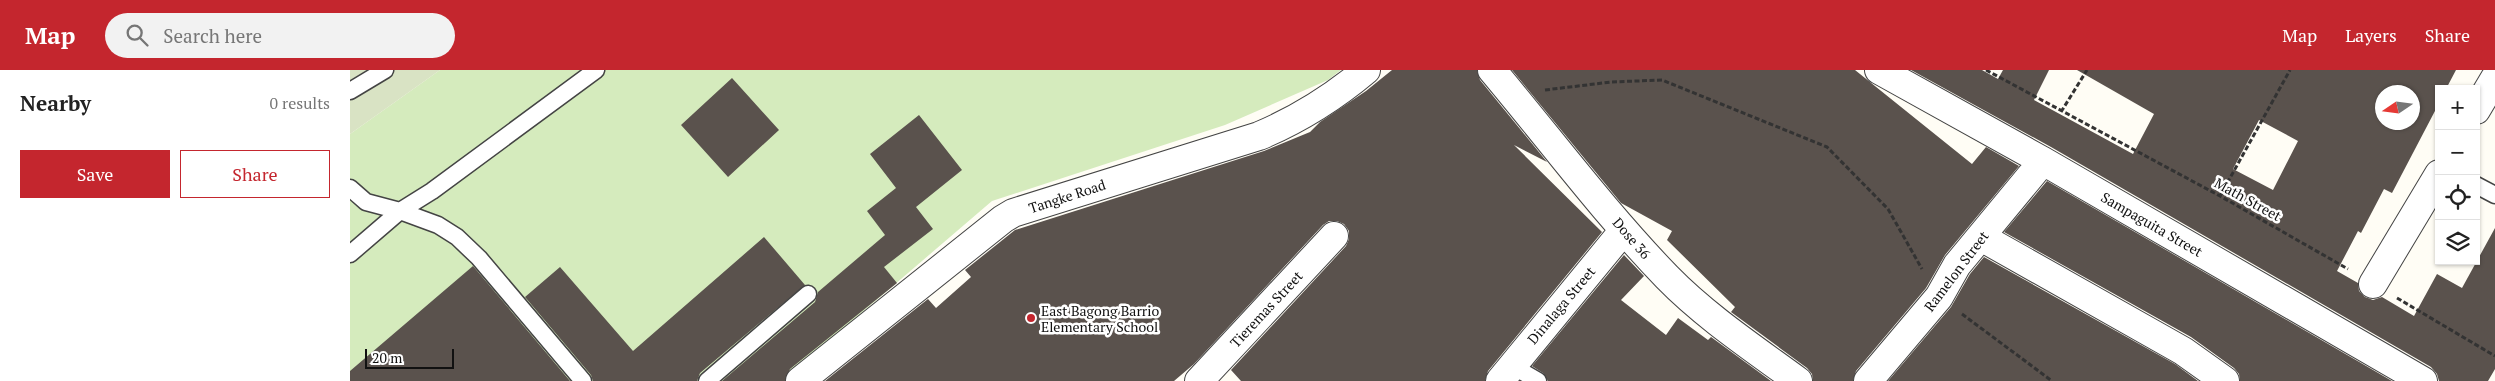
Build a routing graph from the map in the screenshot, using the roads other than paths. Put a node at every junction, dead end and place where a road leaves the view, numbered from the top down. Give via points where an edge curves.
1 (385, 70) edge
2 (596, 70) edge
3 (1366, 70) edge
4 (1492, 70) edge
5 (1879, 70) edge
6 (2490, 77) edge
7 (350, 91) edge
8 (2480, 101) edge
9 (2043, 161) junction
10 (2438, 175) edge
11 (2480, 187) edge
12 (350, 188) edge
13 (2495, 195) edge
14 (400, 211) junction
15 (1624, 230) junction
16 (1334, 236) dead end
17 (1981, 236) junction
18 (350, 254) edge
19 (2373, 284) road end
20 (808, 294) dead end
21 (1505, 373) edge
22 (1202, 380) edge
23 (583, 381) edge
24 (707, 381) edge
25 (800, 381) edge
26 (1538, 381) edge
27 (1798, 381) edge
28 (1868, 381) edge
29 (2225, 381) edge
30 (2423, 381) edge

1 - 7 lane
2 - 14 lane
3 - 25 street, Tangke Road via 1344,89 1283,126 1259,136 1003,219
4 - 15 street, Dose 36
5 - 9 street, Sampaguita Street
6 - 8 street
9 - 17 street, Ramelon Street
9 - 30 street, Sampaguita Street
10 - 19 street
11 - 13 lane
12 - 14 lane via 366,202
14 - 18 lane
14 - 23 lane via 438,225 466,245
15 - 21 street, Dinalaga Street
15 - 27 street, Dose 36 via 1668,278 1712,317
16 - 22 street, Tieremas Street
17 - 28 street, Ramelon Street via 1939,296
17 - 29 street via 2183,351
20 - 24 lane
21 - 26 lane

